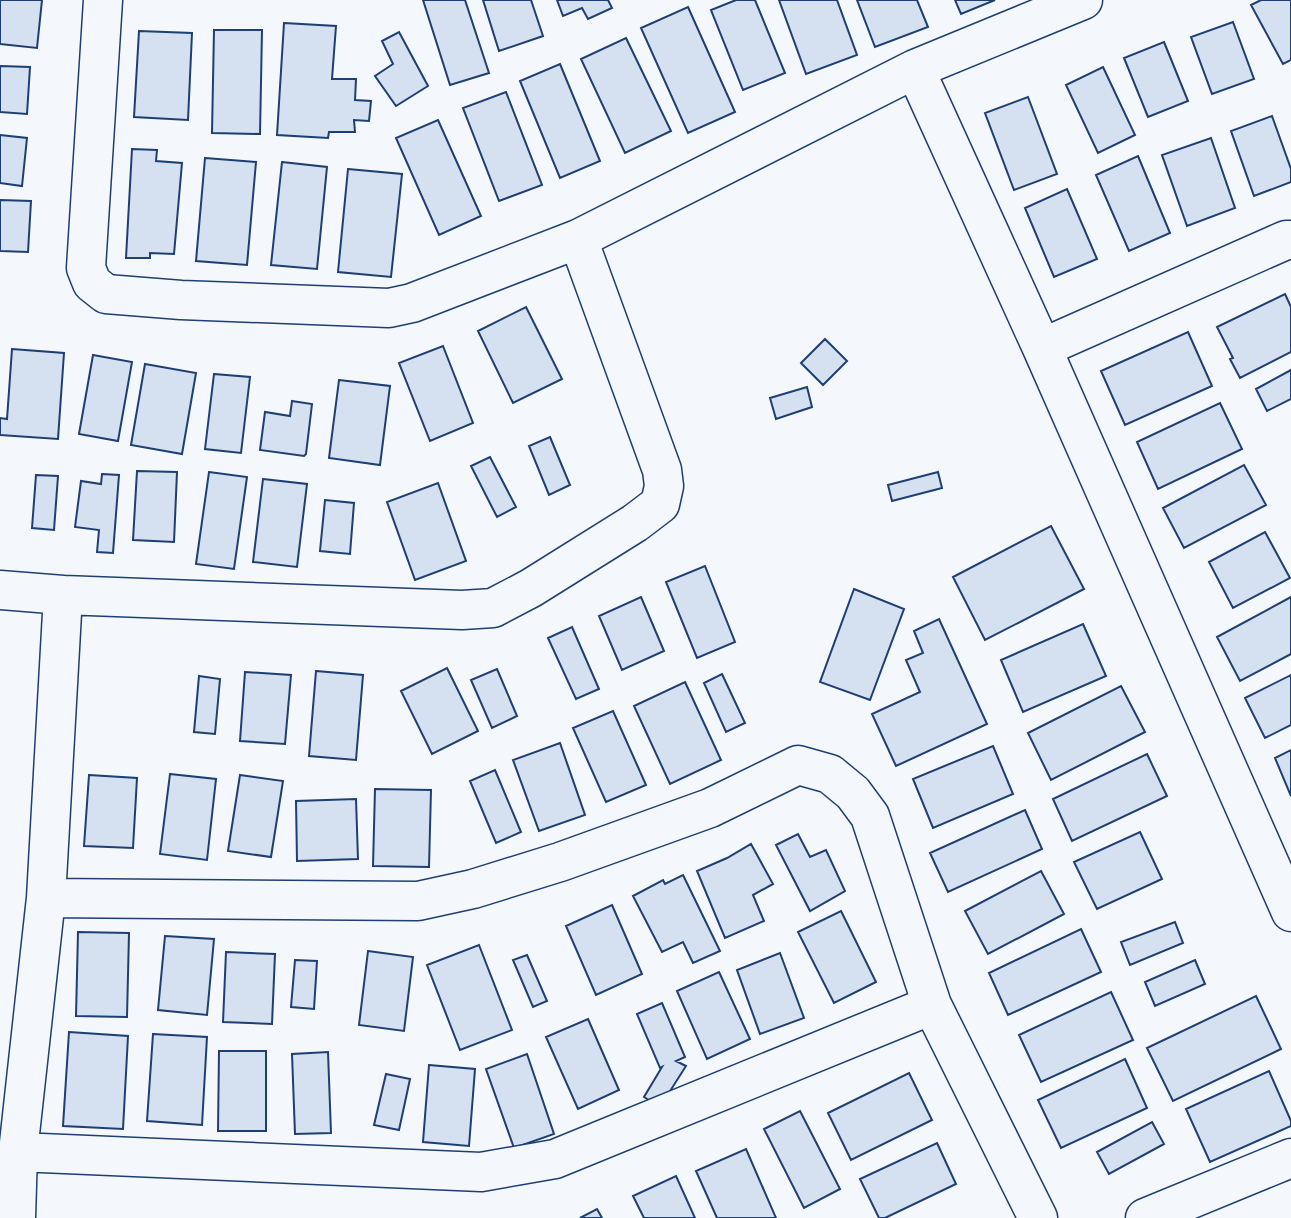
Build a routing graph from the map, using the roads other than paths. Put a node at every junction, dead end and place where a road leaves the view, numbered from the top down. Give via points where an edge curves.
1 (103, 0) edge
2 (1083, 0) edge
3 (915, 69) junction
4 (578, 239) junction
5 (1291, 240) edge
6 (1042, 348) junction
7 (0, 590) edge
8 (63, 595) junction
9 (46, 898) junction
10 (1291, 912) edge
11 (932, 1005) junction
12 (18, 1152) junction
13 (1291, 1158) edge
14 (16, 1218) edge
15 (1038, 1218) edge
16 (1145, 1218) edge

1 - 4 street via 86,268 92,284 106,294 389,308
2 - 3 street
3 - 4 street
3 - 6 street
4 - 8 street via 662,470 660,504 635,523 493,608
5 - 6 street
6 - 10 street
7 - 8 street
8 - 9 street
9 - 11 street via 418,901 560,862 710,808 798,765 830,774 853,793 870,816
9 - 12 street
11 - 12 street via 555,1159 526,1165 481,1172
11 - 15 street
12 - 14 street
13 - 16 street

